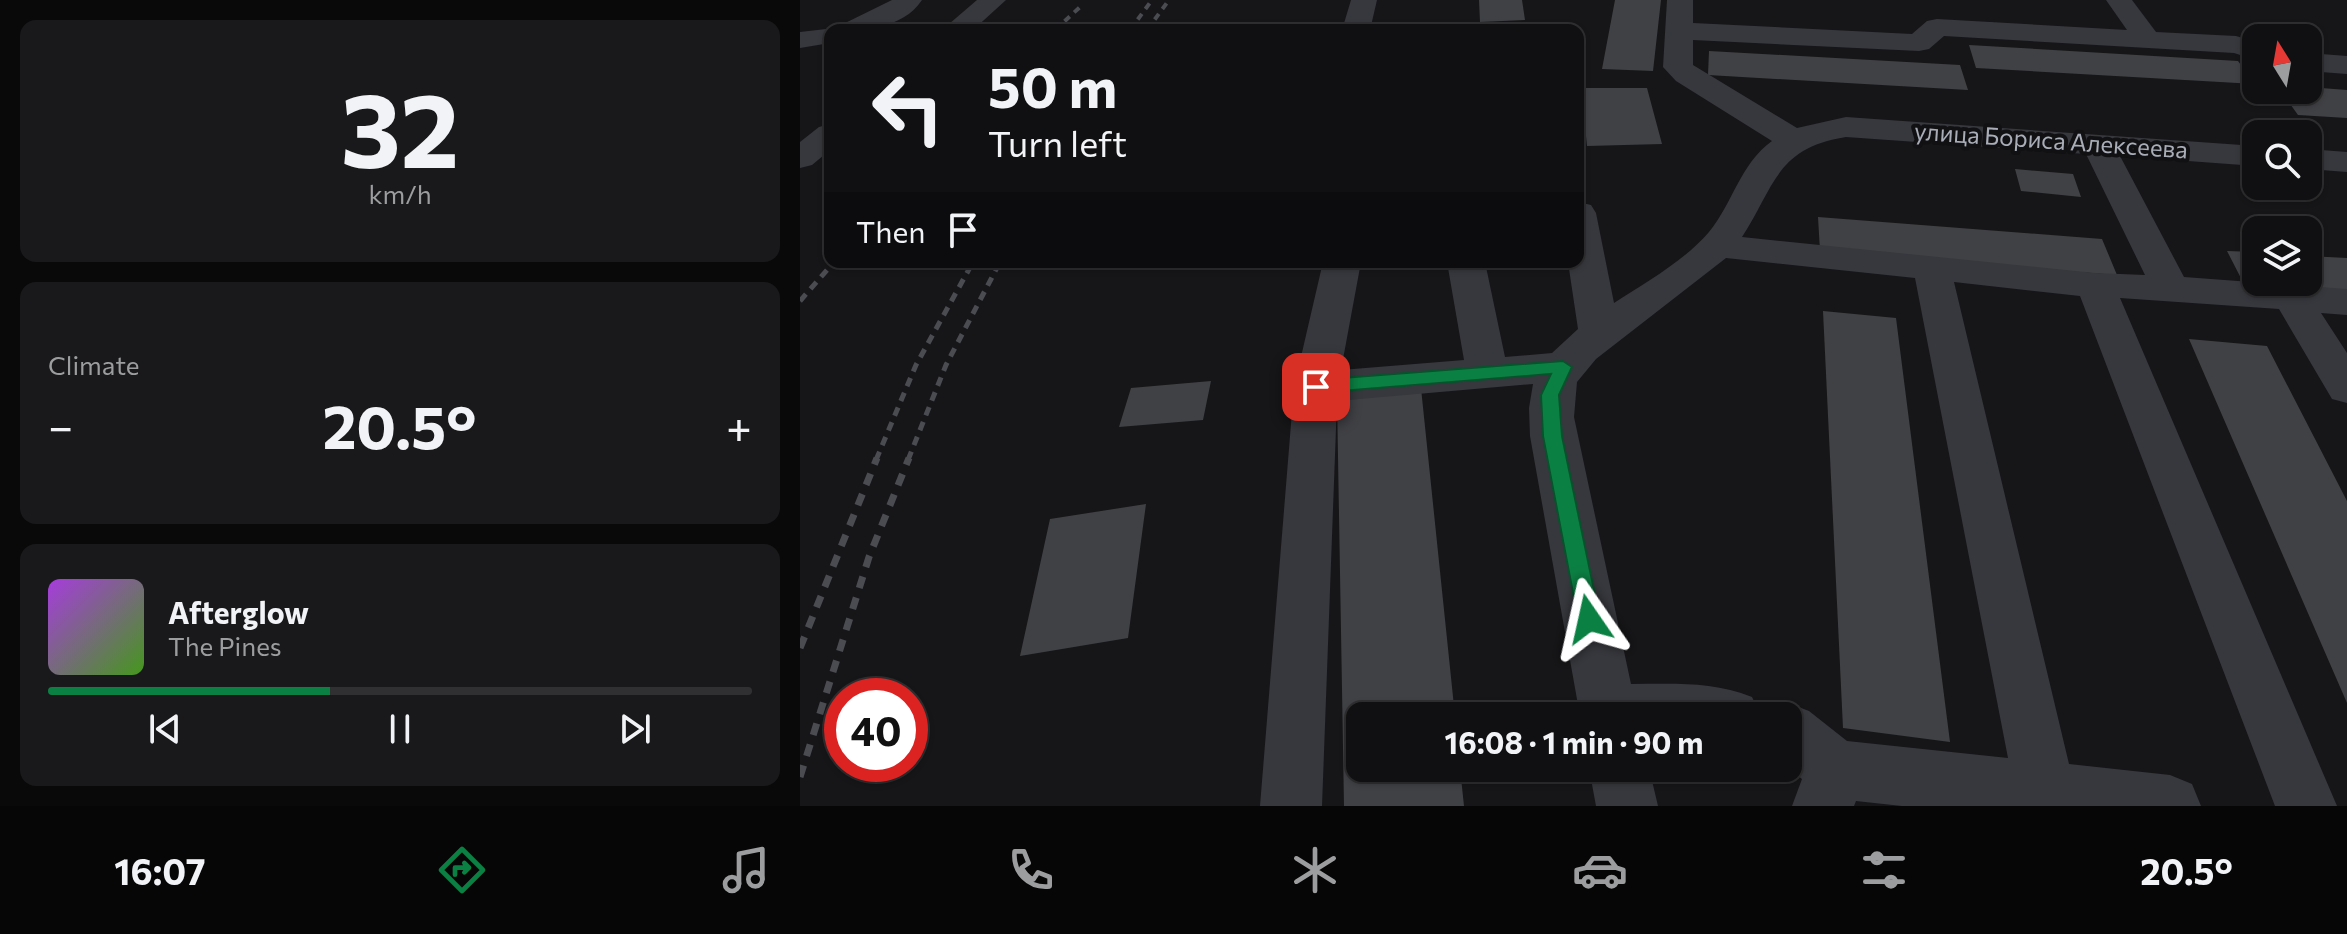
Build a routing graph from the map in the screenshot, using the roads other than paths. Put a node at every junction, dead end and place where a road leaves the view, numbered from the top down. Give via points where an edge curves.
1 (993, 0) edge
2 (1364, 0) edge
3 (1680, 0) edge
4 (2119, 0) edge
5 (900, 6) edge
6 (860, 24) edge
7 (963, 24) edge
8 (1358, 24) edge
9 (1679, 31) junction
10 (824, 36) edge
11 (2147, 39) junction
12 (800, 40) edge
13 (2242, 47) edge
14 (2322, 63) edge
15 (2347, 65) edge
16 (824, 139) edge
17 (1794, 140) junction
18 (2098, 145) junction
19 (2242, 155) edge
20 (800, 158) edge
21 (2322, 160) edge
22 (2347, 162) edge
23 (1717, 246) junction
24 (1584, 247) edge
25 (1341, 268) edge
26 (1467, 268) edge
27 (1932, 268) junction
28 (2095, 285) junction
29 (2171, 288) junction
30 (2291, 297) junction
31 (2347, 302) edge
32 (1599, 333) junction
33 (1563, 367) junction
34 (1487, 372) junction
35 (1316, 387) junction
36 (2347, 388) edge
37 (1606, 702) edge
38 (1802, 750) edge
39 (1622, 782) edge
40 (1829, 788) edge
41 (2045, 792) junction
42 (1291, 806) edge
43 (1627, 806) edge
44 (2170, 806) edge
45 (2306, 806) edge

1 - 7 street
2 - 8 street
3 - 9 street
4 - 11 street
5 - 6 street
9 - 11 street via 1919,43 1937,27
9 - 17 street via 1678,67 1686,75
10 - 12 street
11 - 13 street
14 - 15 street
16 - 20 street
17 - 18 street, улица Бориса Алексеева via 1846,127
17 - 23 street via 1762,170
18 - 19 street, улица Бориса Алексеева
18 - 29 street
21 - 22 street
23 - 27 street
23 - 32 street via 1659,295
24 - 32 street
25 - 35 street
26 - 34 street
27 - 28 street
27 - 41 street
28 - 29 street
28 - 45 street
29 - 30 street
30 - 31 street
30 - 36 street
32 - 33 street
33 - 34 street
33 - 37 street via 1550,395 1553,436
34 - 35 street
35 - 42 street
38 - 40 street
39 - 43 street
40 - 41 street
41 - 44 street

